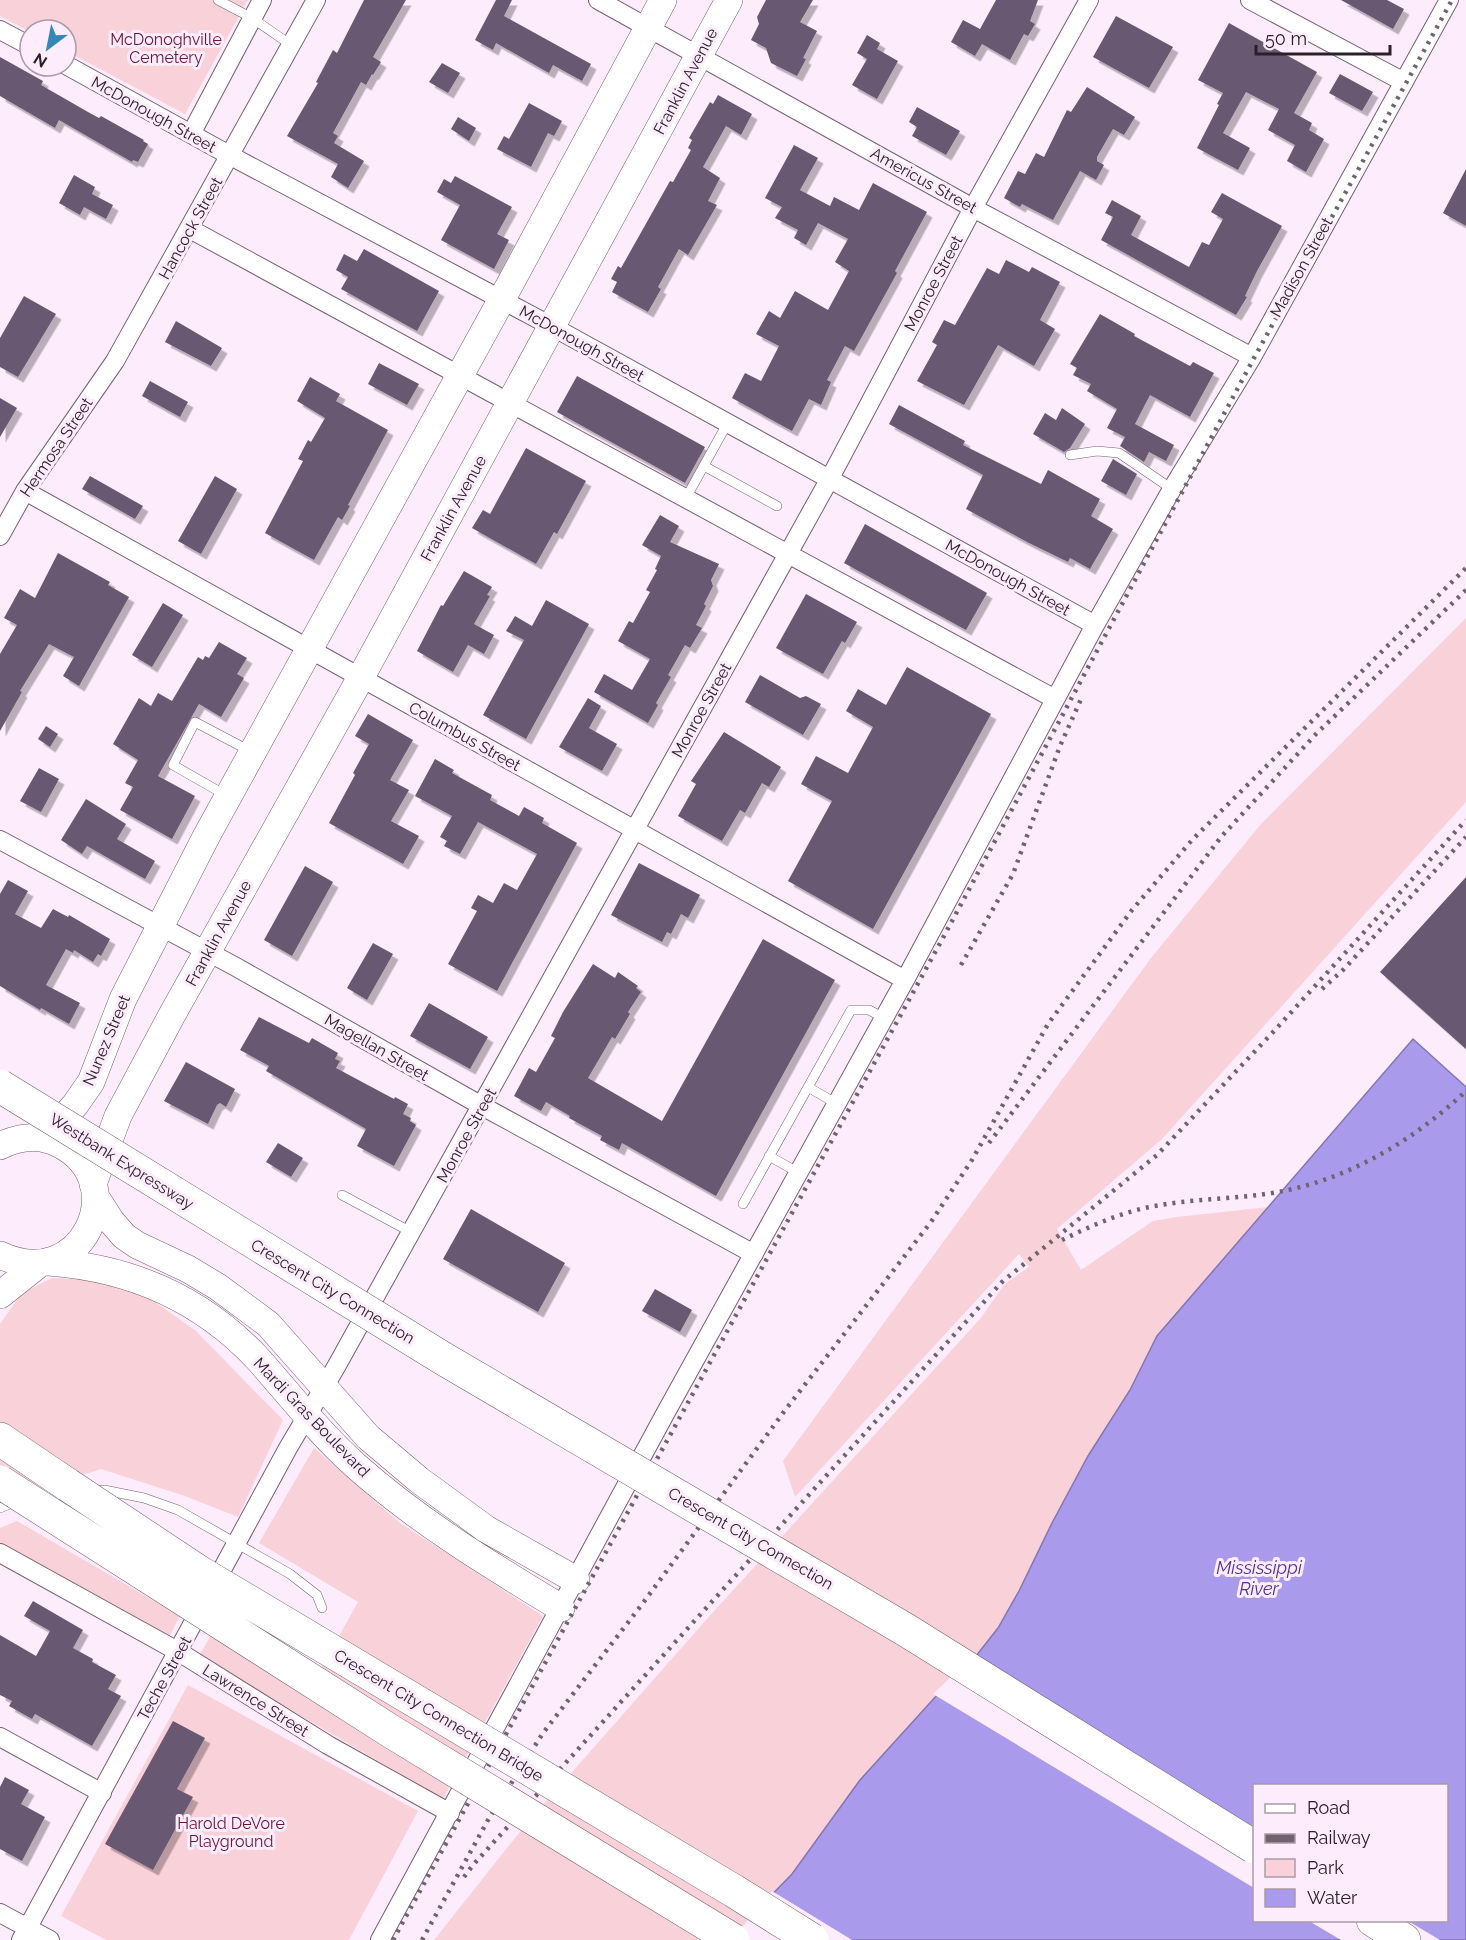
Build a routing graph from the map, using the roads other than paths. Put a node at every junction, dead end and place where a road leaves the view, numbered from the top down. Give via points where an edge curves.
1 (218, 0) edge
2 (262, 0) edge
3 (316, 0) edge
4 (598, 0) edge
5 (663, 0) edge
6 (729, 0) edge
7 (1089, 0) edge
8 (1250, 0) edge
9 (1449, 0) edge
10 (252, 18) junction
11 (648, 27) junction
12 (0, 30) edge
13 (18, 40) edge
14 (291, 45) junction
15 (698, 55) junction
16 (78, 72) edge
17 (1404, 82) junction
18 (191, 134) junction
19 (230, 155) junction
20 (973, 208) junction
21 (190, 229) junction
22 (502, 299) junction
23 (553, 327) junction
24 (1252, 357) junction
25 (115, 361) joint
26 (459, 375) junction
27 (510, 402) junction
28 (727, 424) junction
29 (1070, 455) dead end
30 (704, 466) junction
31 (829, 480) junction
32 (1172, 489) junction
33 (25, 491) junction
34 (686, 498) junction
35 (777, 506) dead end
36 (1, 530) edge
37 (788, 553) junction
38 (1095, 625) junction
39 (308, 650) junction
40 (360, 679) junction
41 (1055, 699) junction
42 (252, 752) junction
43 (227, 796) junction
44 (634, 829) junction
45 (0, 840) edge
46 (159, 926) junction
47 (206, 952) junction
48 (905, 980) junction
49 (884, 1018) junction
50 (0, 1086) edge
51 (808, 1088) junction
52 (837, 1104) junction
53 (482, 1106) junction
54 (14, 1139) edge
55 (769, 1156) junction
56 (799, 1173) junction
57 (94, 1190) junction
58 (342, 1195) dead end
59 (743, 1204) dead end
60 (411, 1232) junction
61 (244, 1236) joint
62 (754, 1254) junction
63 (0, 1255) edge
64 (44, 1263) junction
65 (0, 1295) edge
66 (325, 1387) junction
67 (308, 1416) junction
68 (0, 1439) edge
69 (0, 1482) edge
70 (58, 1491) junction
71 (0, 1508) edge
72 (236, 1544) junction
73 (0, 1553) edge
74 (576, 1580) junction
75 (322, 1608) dead end
76 (561, 1608) junction
77 (179, 1652) junction
78 (0, 1737) edge
79 (102, 1792) junction
80 (450, 1813) junction
81 (1253, 1846) edge
82 (0, 1913) edge
83 (1376, 1922) edge
84 (24, 1934) edge
85 (50, 1940) edge
86 (380, 1940) edge
87 (733, 1940) edge
88 (812, 1940) edge
89 (1404, 1940) edge

1 - 10 lane
2 - 10 street
3 - 14 street, Hancock Street
4 - 11 street, Americus Street
5 - 11 main road
6 - 15 main road, Franklin Avenue
7 - 20 street, Monroe Street
8 - 17 street
9 - 17 street, Madison Street
10 - 14 lane
10 - 18 street
11 - 15 street, Americus Street
11 - 22 main road
12 - 13 street
14 - 19 street, Hancock Street
15 - 20 street, Americus Street
15 - 23 main road, Franklin Avenue
16 - 18 street, McDonough Street
17 - 24 street, Madison Street
18 - 19 street, McDonough Street
19 - 21 street, Hancock Street
19 - 22 street, McDonough Street
20 - 24 street, Americus Street
20 - 31 street, Monroe Street
21 - 25 street, Hancock Street
21 - 26 street
22 - 23 street, McDonough Street
22 - 26 main road
23 - 27 main road, Franklin Avenue
23 - 28 street, McDonough Street
24 - 32 street, Madison Street
25 - 33 street, Hermosa Street
26 - 27 street
26 - 39 main road
27 - 34 street
27 - 40 main road, Franklin Avenue
28 - 30 lane
28 - 31 street, McDonough Street
29 - 32 lane via 1119,453
30 - 34 lane
30 - 35 lane
31 - 37 street, Monroe Street
31 - 38 street, McDonough Street
32 - 38 street, Madison Street
33 - 36 street, Hermosa Street
33 - 39 street, Columbus Street
34 - 37 street
37 - 41 street
37 - 44 street, Monroe Street
38 - 41 street, Madison Street
39 - 40 street, Columbus Street
39 - 42 main road
40 - 44 street, Columbus Street
40 - 47 main road, Franklin Avenue
41 - 48 street, Madison Street
42 - 43 main road
42 - 43 lane via 195,722 172,765
43 - 46 main road
44 - 48 street, Columbus Street
44 - 53 street, Monroe Street
45 - 46 street, Magellan Street
46 - 47 street, Magellan Street
46 - 54 main road, Nunez Street via 123,999 90,1082 75,1105 55,1127
47 - 53 street, Magellan Street
47 - 57 main road, Franklin Avenue via 118,1116
48 - 49 street, Madison Street
49 - 51 lane via 869,1010 850,1010
49 - 52 street, Madison Street
50 - 61 highway, Westbank Expressway, bridge
51 - 52 lane
51 - 55 lane
52 - 56 street, Madison Street
53 - 60 street, Monroe Street
53 - 62 street, Magellan Street
54 - 57 main road, Mardi Gras Boulevard via 56,1142 76,1155 89,1173
55 - 56 lane
55 - 59 lane
56 - 62 street, Madison Street
57 - 64 main road via 93,1219 83,1239 68,1253
57 - 66 main road, Mardi Gras Boulevard via 124,1236 248,1307
58 - 60 lane
60 - 66 street, Monroe Street
61 - 81 highway, Crescent City Connection, bridge via 444,1359 906,1630
62 - 74 street, Madison Street
63 - 64 main road, Mardi Gras Boulevard via 18,1262
64 - 65 main road
64 - 67 main road, Mardi Gras Boulevard via 81,1264 114,1271 146,1281 181,1300 256,1357
66 - 67 street, Monroe Street
66 - 74 main road, Mardi Gras Boulevard via 368,1437 419,1480 486,1529
67 - 72 street, Teche Street
67 - 76 main road, Mardi Gras Boulevard via 355,1465 413,1513
68 - 70 highway, Crescent City Connection Bridge
69 - 87 highway, bridge via 392,1732
70 - 71 lane
70 - 72 lane via 104,1490 144,1498 178,1510
70 - 88 highway, Crescent City Connection Bridge, bridge
72 - 75 lane via 290,1574 317,1596
72 - 77 street, Teche Street
73 - 77 street, Lawrence Street
74 - 76 street, Madison Street
76 - 80 street, Madison Street
77 - 79 street, Teche Street
77 - 80 street, Lawrence Street via 328,1745
78 - 79 street
79 - 84 street, Teche Street
80 - 86 street, Madison Street
82 - 84 street
83 - 89 highway
84 - 85 street

